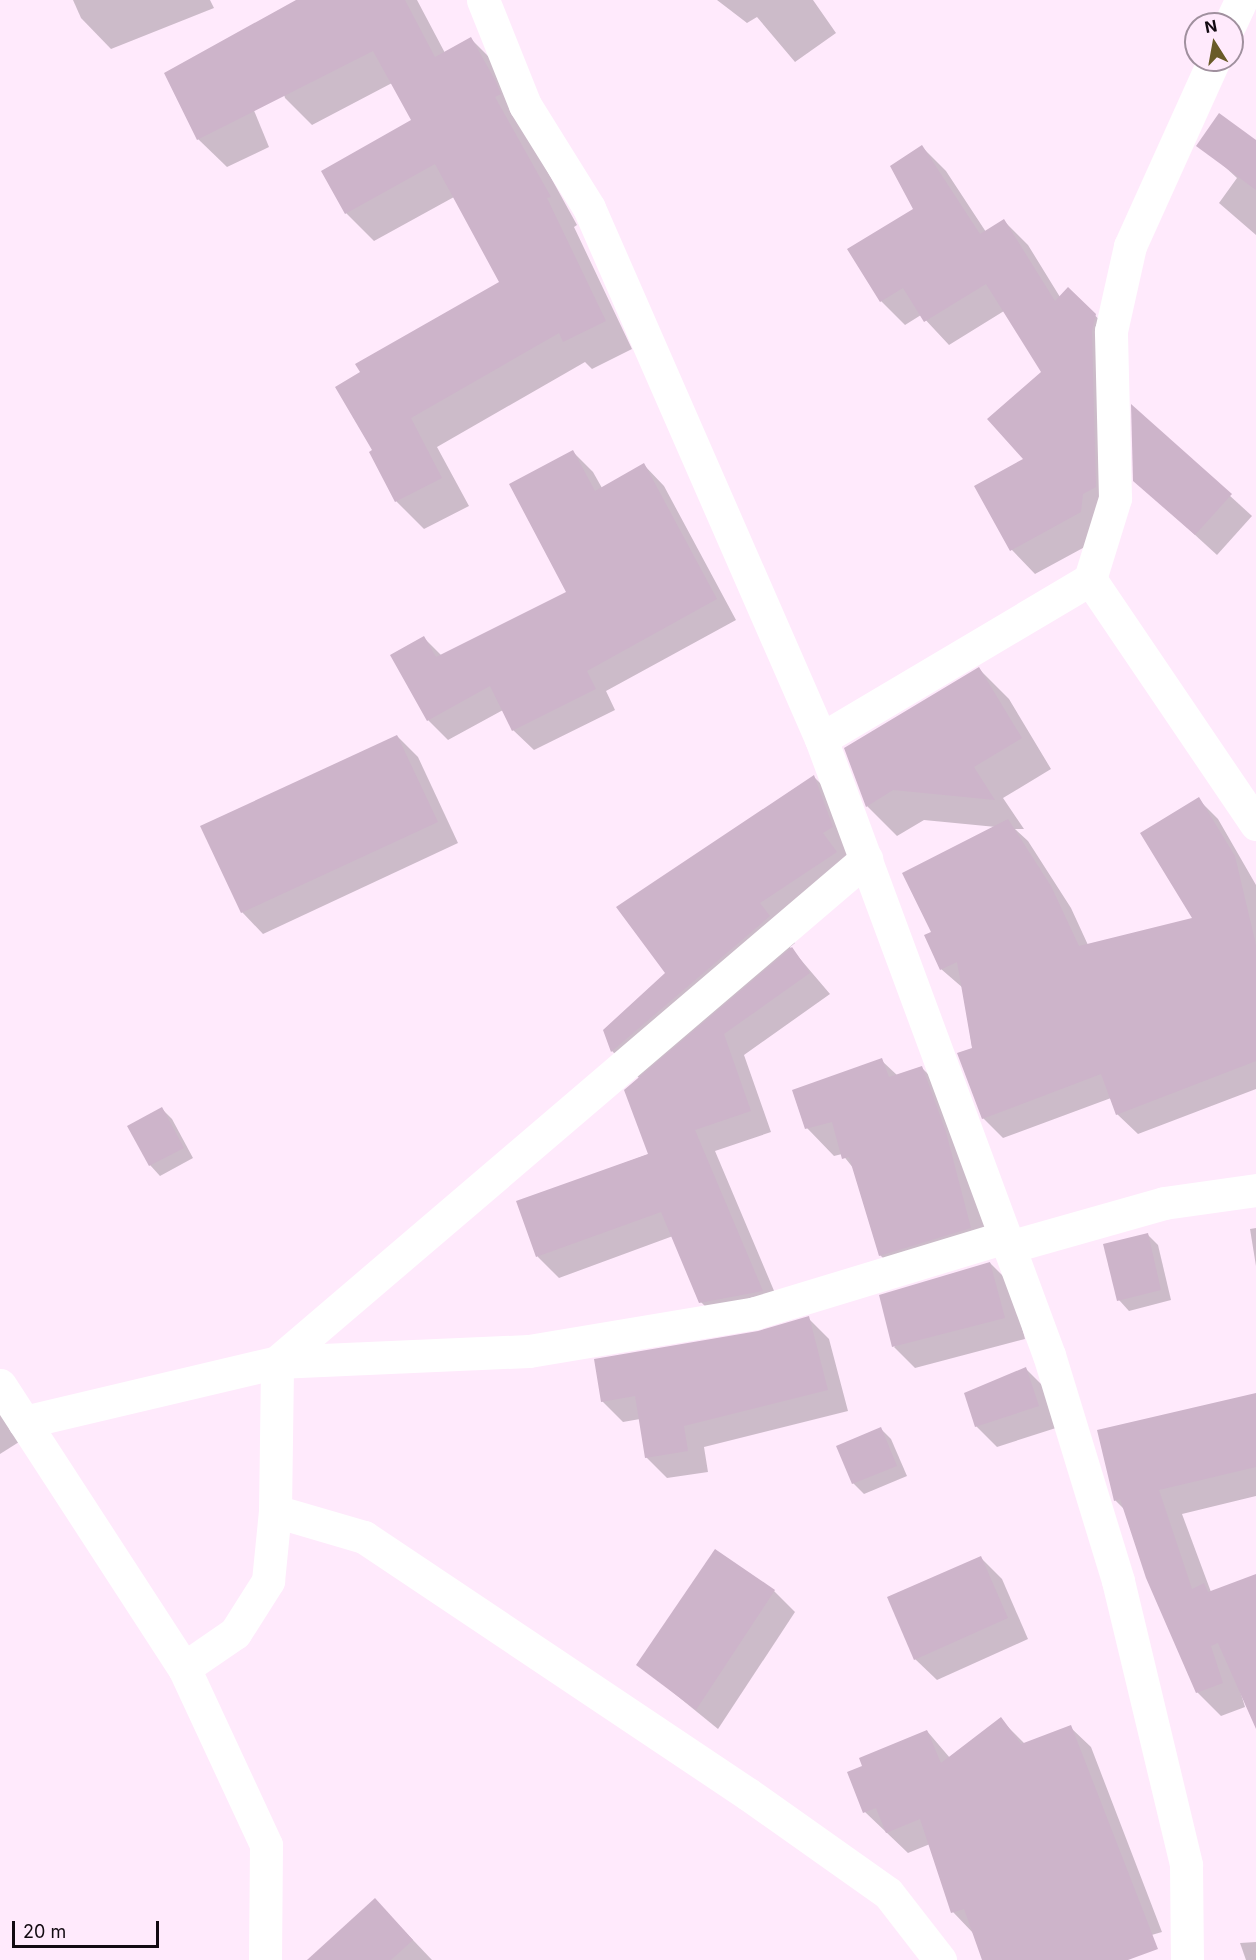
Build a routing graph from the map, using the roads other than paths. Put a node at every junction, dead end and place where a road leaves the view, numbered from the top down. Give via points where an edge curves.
1 (483, 0) edge
2 (1209, 72) edge
3 (1090, 579) junction
4 (820, 739) junction
5 (1256, 824) edge
6 (866, 859) junction
7 (1256, 1190) edge
8 (1007, 1242) junction
9 (277, 1362) junction
10 (0, 1384) edge
11 (24, 1422) junction
12 (275, 1511) junction
13 (184, 1668) junction
14 (265, 1960) edge
15 (940, 1960) edge
16 (1187, 1960) edge

1 - 4 street via 525,105 589,208
2 - 3 street via 1130,246 1111,331 1115,498
3 - 4 street
3 - 5 street
4 - 6 street
6 - 8 street
6 - 9 street
7 - 8 street via 1164,1203
8 - 9 street via 733,1317 529,1351
8 - 16 street via 1049,1355 1121,1592 1186,1865
9 - 11 street
9 - 12 street
10 - 11 street
11 - 13 street
12 - 13 street via 268,1581 235,1633
12 - 15 street via 364,1537 748,1794 888,1893
13 - 14 street via 266,1845

